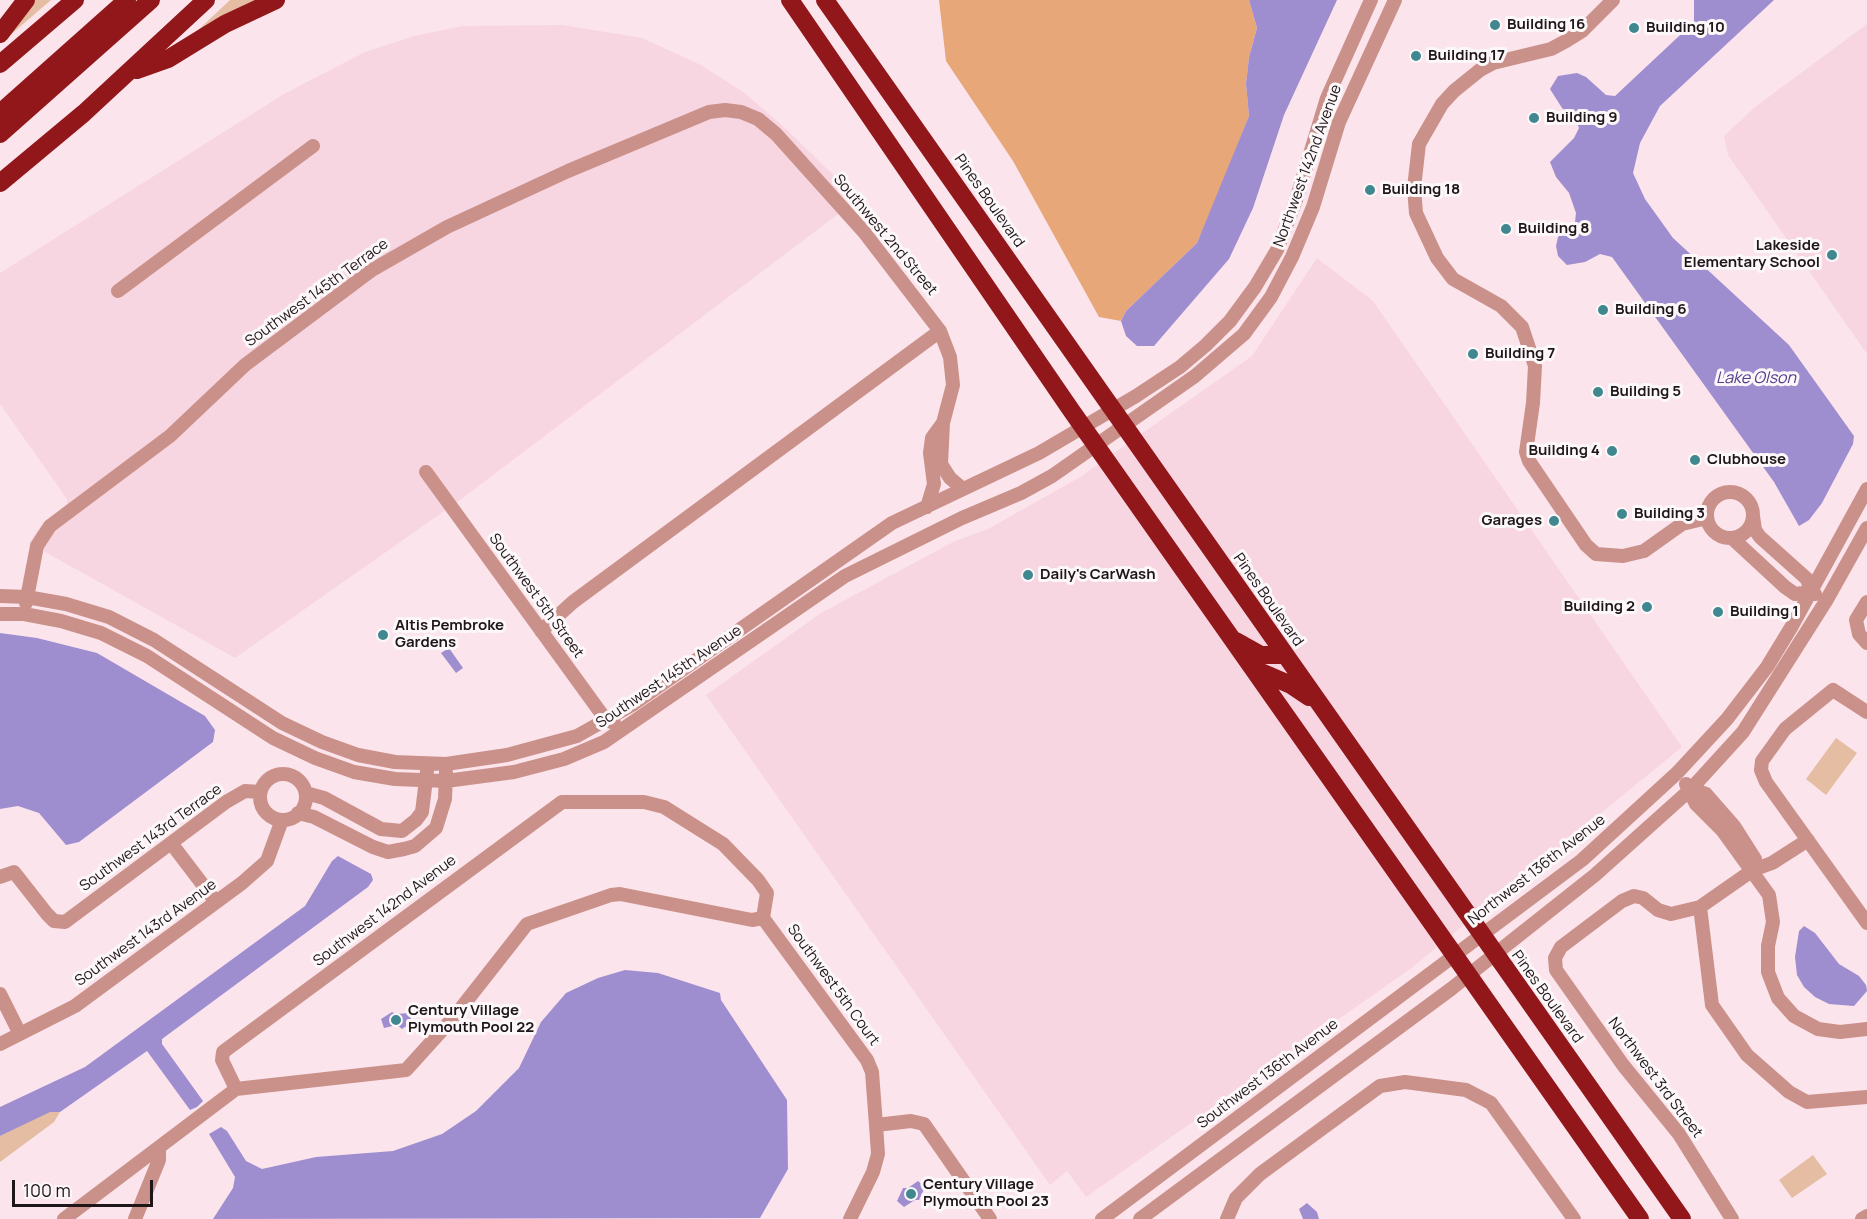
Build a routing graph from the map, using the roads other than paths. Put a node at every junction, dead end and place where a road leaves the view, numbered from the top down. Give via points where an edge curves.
1 (26, 0) edge
2 (75, 0) edge
3 (127, 0) edge
4 (151, 0) edge
5 (206, 0) edge
6 (276, 0) edge
7 (790, 0) edge
8 (825, 0) edge
9 (1371, 0) edge
10 (1395, 0) edge
11 (1613, 0) edge
12 (0, 34) edge
13 (0, 64) edge
14 (127, 74) junction
15 (726, 110) joint
16 (0, 113) edge
17 (0, 134) edge
18 (313, 146) dead end
19 (0, 183) edge
20 (118, 291) dead end
21 (940, 331) junction
22 (1113, 410) junction
23 (943, 423) junction
24 (1125, 426) junction
25 (1084, 427) junction
26 (1098, 446) junction
27 (426, 472) dead end
28 (963, 489) junction
29 (1867, 489) edge
30 (932, 504) junction
31 (1753, 515) junction
32 (962, 518) junction
33 (1707, 518) junction
34 (1867, 528) edge
35 (1732, 538) junction
36 (1811, 592) junction
37 (0, 596) edge
38 (27, 597) junction
39 (1826, 602) junction
40 (1867, 602) edge
41 (0, 614) edge
42 (24, 614) junction
43 (541, 631) junction
44 (1232, 638) junction
45 (1863, 639) edge
46 (1284, 655) junction
47 (1254, 669) junction
48 (1318, 703) junction
49 (1867, 712) edge
50 (606, 720) junction
51 (630, 726) junction
52 (427, 763) junction
53 (446, 764) junction
54 (1677, 773) junction
55 (427, 780) junction
56 (446, 781) junction
57 (1690, 789) junction
58 (260, 792) junction
59 (306, 793) junction
60 (298, 813) junction
61 (282, 820) junction
62 (1713, 821) junction
63 (1808, 840) junction
64 (171, 843) junction
65 (1739, 843) junction
66 (1749, 867) junction
67 (0, 878) edge
68 (216, 902) junction
69 (1700, 907) junction
70 (763, 918) junction
71 (1867, 923) edge
72 (1481, 935) junction
73 (1494, 954) junction
74 (1454, 955) junction
75 (1468, 975) junction
76 (0, 994) edge
77 (1867, 1029) edge
78 (20, 1034) junction
79 (0, 1044) edge
80 (236, 1089) junction
81 (1867, 1097) edge
82 (876, 1125) junction
83 (159, 1149) junction
84 (1867, 1216) edge
85 (64, 1219) edge
86 (135, 1219) edge
87 (850, 1219) edge
88 (990, 1219) edge
89 (1102, 1219) edge
90 (1140, 1219) edge
91 (1227, 1219) edge
92 (1574, 1219) edge
93 (1640, 1219) edge
94 (1682, 1219) edge
95 (1732, 1219) edge
96 (1862, 1219) edge

1 - 12 highway
2 - 13 highway
3 - 16 highway
4 - 17 highway
5 - 14 highway
6 - 14 highway via 225,24 168,59
7 - 25 highway
8 - 22 highway, Pines Boulevard
9 - 22 street, Northwest 142nd Avenue via 1327,98 1277,250 1255,287 1206,345 1180,367
10 - 24 street, Northwest 142nd Avenue via 1339,122 1313,207 1271,297 1236,341
11 - 33 street via 1571,39 1551,49 1488,66 1442,104 1419,144 1414,188 1418,220 1437,258 1453,279 1501,306 1522,327 1535,366 1526,452 1586,545 1596,554 1623,556 1644,551 1682,524
14 - 19 highway
15 - 21 street, Southwest 2nd Street via 758,119 776,134 864,232
15 - 38 street, Southwest 145th Terrace via 709,112 503,201 438,232 364,276 245,365 170,435 50,526 37,546
18 - 20 street
21 - 23 street, Southwest 2nd Street via 950,357 953,385
21 - 43 street via 573,602
22 - 24 highway, Pines Boulevard
22 - 25 street, Northwest 142nd Avenue
23 - 28 street, Southwest 2nd Street via 941,464
23 - 30 street, Southwest 2nd Street via 932,438
24 - 26 street, Northwest 142nd Avenue
24 - 46 highway, Pines Boulevard
25 - 26 highway
25 - 28 street, Southwest 145th Avenue
26 - 32 street, Southwest 145th Avenue via 1021,493
26 - 44 highway
27 - 43 street, Southwest 5th Street
28 - 30 street, Southwest 145th Avenue
29 - 36 street, Northwest 136th Avenue
30 - 32 street via 952,506
30 - 50 street, Southwest 145th Avenue via 892,523
31 - 33 street via 1748,501 1728,492 1709,504
31 - 35 street via 1743,535
31 - 36 street via 1760,537 1808,579
32 - 51 street, Southwest 145th Avenue via 845,576
33 - 35 street via 1714,533
34 - 39 street
35 - 36 street via 1795,594
36 - 39 street
36 - 54 street, Northwest 136th Avenue via 1767,667 1727,719
37 - 38 street, Southwest 145th Avenue
38 - 42 street, Southwest 145th Terrace
38 - 52 street, Southwest 145th Avenue via 108,617 154,640 282,723 322,742 396,762
39 - 57 street via 1743,732
40 - 45 street via 1856,620
41 - 42 street, Southwest 145th Avenue
42 - 55 street, Southwest 145th Avenue via 101,633 147,656 273,738 315,758 354,772
43 - 50 street, Southwest 5th Street
44 - 46 highway via 1261,655
44 - 47 highway
46 - 48 highway, Pines Boulevard
47 - 48 highway via 1291,685
47 - 74 highway
48 - 72 highway, Pines Boulevard
49 - 63 street via 1833,690 1785,729 1762,761 1766,782
50 - 51 street
50 - 53 street, Southwest 145th Avenue via 578,736 550,745
51 - 56 street, Southwest 145th Avenue via 564,759 514,772
52 - 53 street, Southwest 145th Avenue
52 - 55 street
53 - 56 street
54 - 57 street
54 - 72 street, Northwest 136th Avenue via 1582,860
55 - 56 street, Southwest 145th Avenue
55 - 59 street via 422,812 402,831 381,829 324,798
56 - 60 street via 436,828 415,846 404,849 388,852 373,847
57 - 62 street via 1696,804
57 - 65 street via 1706,794
57 - 73 street via 1595,875
58 - 59 street via 269,780 288,774 298,778
58 - 61 street via 261,808 266,815
58 - 64 street, Southwest 143rd Terrace via 244,791
59 - 60 street
60 - 61 street
61 - 68 street, Southwest 143rd Avenue via 267,861
62 - 65 street
62 - 66 street via 1720,843 1736,863
63 - 66 street via 1772,863
63 - 71 street
64 - 67 street, Southwest 143rd Terrace via 65,922 54,921 46,914 14,872
64 - 68 street
65 - 66 street via 1755,859
66 - 69 street
66 - 77 street via 1769,896 1773,922 1768,972 1778,998 1794,1016 1818,1029
68 - 78 street, Southwest 143rd Avenue via 75,1006
69 - 81 street via 1712,1005 1747,1055 1789,1092 1807,1102
69 - 95 street, Northwest 3rd Street via 1671,914 1634,896 1622,901 1561,947 1555,958 1556,970 1623,1065 1679,1134
70 - 80 street via 752,920 611,895 527,924 454,1017 406,1070
70 - 80 street, Southwest 142nd Avenue via 766,894 758,879 723,844 664,807 644,802 562,802 223,1052 224,1066
70 - 82 street, Southwest 5th Court via 867,1060 872,1072
72 - 73 highway, Pines Boulevard
72 - 74 street, Northwest 136th Avenue
73 - 75 street
73 - 94 highway, Pines Boulevard
74 - 75 highway
74 - 89 street, Southwest 136th Avenue
75 - 90 street
75 - 93 highway
76 - 78 street
78 - 79 street, Southwest 143rd Avenue
80 - 83 street
82 - 87 street, Southwest 5th Court via 878,1154
82 - 88 street via 911,1121 924,1124
83 - 85 street
83 - 86 street via 159,1160
84 - 96 street
91 - 92 street via 1236,1198 1250,1182 1380,1086 1414,1082 1476,1093 1491,1103

